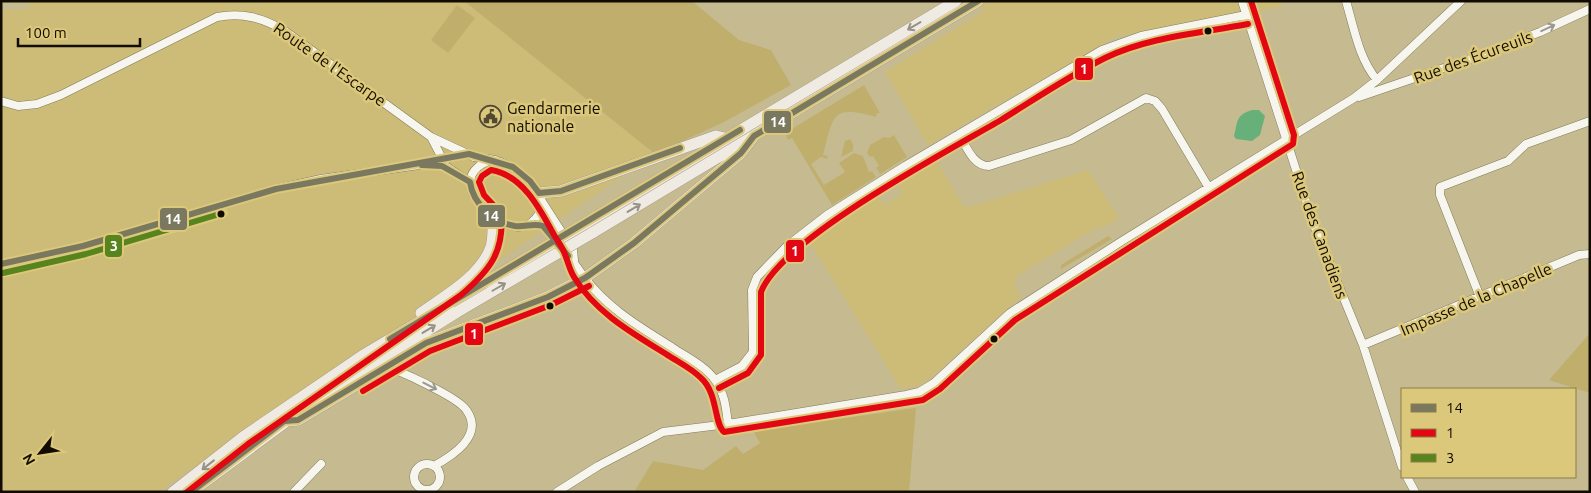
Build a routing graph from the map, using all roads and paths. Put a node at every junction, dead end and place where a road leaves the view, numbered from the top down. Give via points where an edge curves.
1 (978, 1) edge
2 (1242, 1) edge
3 (1346, 1) edge
4 (1461, 1) edge
5 (955, 2) edge
6 (1590, 9) edge
7 (1246, 15) junction
8 (1377, 80) junction
9 (1354, 98) junction
10 (1, 101) edge
11 (1590, 121) edge
12 (960, 134) junction
13 (754, 136) junction
14 (431, 137) junction
15 (726, 138) junction
16 (1286, 138) junction
17 (469, 154) junction
18 (442, 158) junction
19 (495, 160) junction
20 (423, 164) junction
21 (447, 167) junction
22 (470, 182) junction
23 (1209, 188) junction
24 (540, 196) junction
25 (493, 216) junction
26 (530, 224) junction
27 (589, 228) junction
28 (1590, 254) edge
29 (574, 260) junction
30 (1, 264) edge
31 (585, 278) junction
32 (1480, 297) junction
33 (1363, 346) junction
34 (362, 356) junction
35 (386, 367) junction
36 (715, 380) junction
37 (284, 421) junction
38 (728, 424) junction
39 (321, 464) dead end
40 (1401, 464) edge
41 (434, 466) junction
42 (1408, 478) edge
43 (425, 491) edge
44 (173, 492) edge
45 (191, 492) edge
46 (294, 492) edge
47 (557, 492) edge
48 (1415, 492) edge

1 - 13 main road
2 - 7 street, Rue des Canadiens
3 - 8 street via 1360,48
4 - 8 street
5 -> 15 main road
9 -> 6 street, Rue des Écureuils via 1379,92 1540,32
7 - 12 street via 1121,42
7 - 16 street, Rue des Canadiens
8 - 9 street
9 - 16 street
10 - 14 street, Route de l'Escarpe via 18,106 37,104 73,90 197,26 218,17 239,14 260,18 285,31
11 - 32 street via 1526,144 1508,162 1440,187 1440,195
12 - 23 street via 975,161 981,166 989,166 1071,140 1146,98 1155,101 1162,109
12 - 36 street via 827,215 764,267 752,290 753,352 742,366
27 -> 13 main road
13 - 31 main road via 741,153 634,243
14 - 17 street, Route de l'Escarpe
14 - 18 street, Route de l'Escarpe
15 - 24 main road via 716,136
15 - 27 main road
16 - 23 street
16 - 33 street, Rue des Canadiens via 1316,231
17 - 18 street
17 - 19 street, Route de l'Escarpe
18 - 20 street
18 - 21 street, Route de l'Escarpe
19 - 22 street via 479,166
19 - 24 street via 522,173
20 - 21 street
20 - 30 street via 276,189 83,246
21 - 22 street
22 - 25 street via 477,200
23 - 38 street via 1010,313 920,392
24 - 26 street via 539,214
24 - 29 street via 573,250
25 - 26 street via 511,225
25 - 34 main road via 491,246 473,273
26 - 29 street via 543,226 565,254
27 - 34 main road, bridge via 486,282
37 -> 27 main road, bridge
28 - 32 street, Impasse de la Chapelle via 1579,255
29 - 31 street
31 - 35 main road via 548,297 426,343
31 - 36 street via 595,292 626,319 700,365
32 - 33 street, Impasse de la Chapelle
33 - 40 street, Rue des Canadiens
34 -> 44 main road via 243,437
35 - 37 main road via 298,420
35 -> 41 street via 438,390 467,409 471,420 467,442
36 - 38 street via 725,401
37 - 45 main road
38 - 47 street via 663,432
39 - 46 street
41 - 43 street via 443,476 433,488
41 - 43 street via 422,465 415,471 417,486
42 - 48 street

